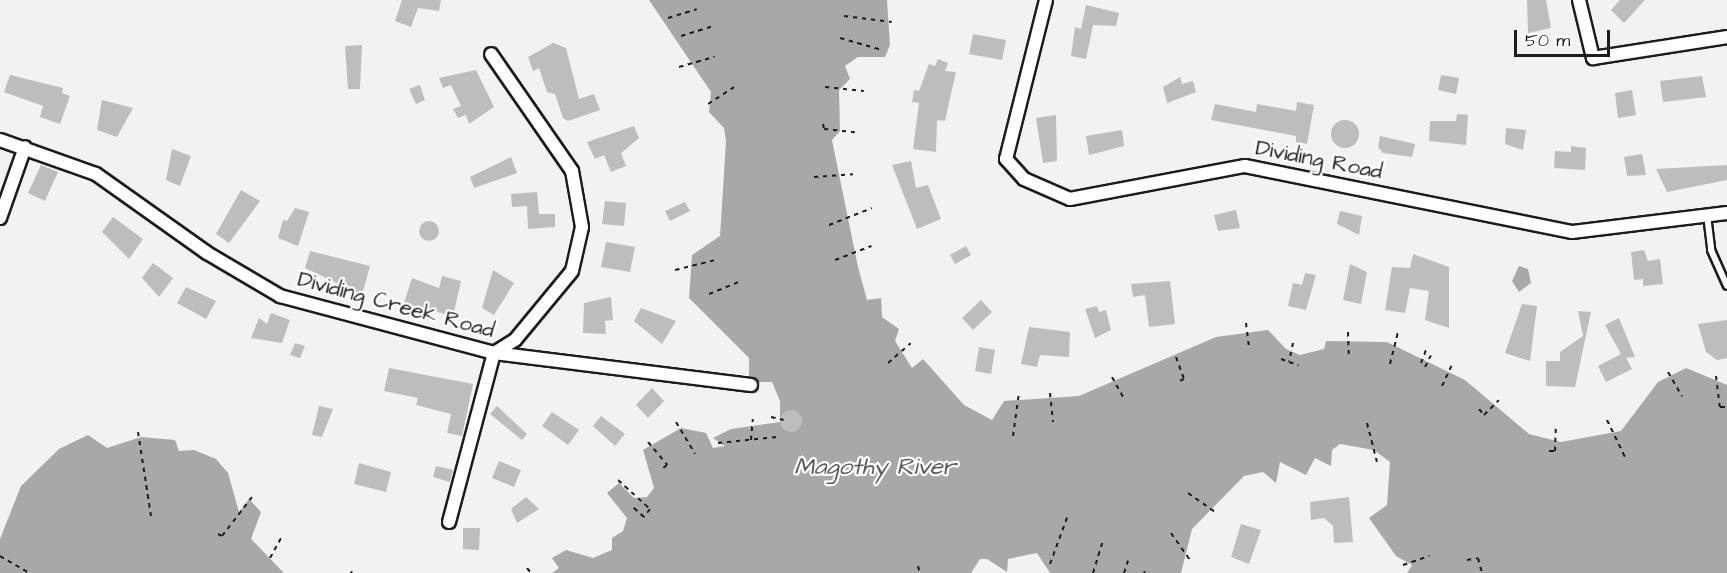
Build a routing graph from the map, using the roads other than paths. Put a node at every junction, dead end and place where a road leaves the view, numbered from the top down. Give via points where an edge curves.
1 (1046, 0) edge
2 (1579, 0) edge
3 (1727, 37) edge
4 (491, 54) dead end
5 (0, 140) edge
6 (25, 147) junction
7 (1727, 213) edge
8 (1707, 215) junction
9 (0, 218) edge
10 (1727, 286) edge
11 (494, 353) junction
12 (751, 385) dead end
13 (449, 522) dead end

1 - 8 street, Dividing Road via 1005,159 1024,179 1070,199 1245,166 1572,232
2 - 3 street via 1593,58
4 - 11 street via 572,171 582,226 572,271 515,340
5 - 6 street, Dividing Creek Road
6 - 9 street
6 - 11 street, Dividing Creek Road via 96,174 207,253 280,296
7 - 8 street, Dividing Road
8 - 10 lane via 1711,250
11 - 12 street, Dividing Creek Road
11 - 13 street

